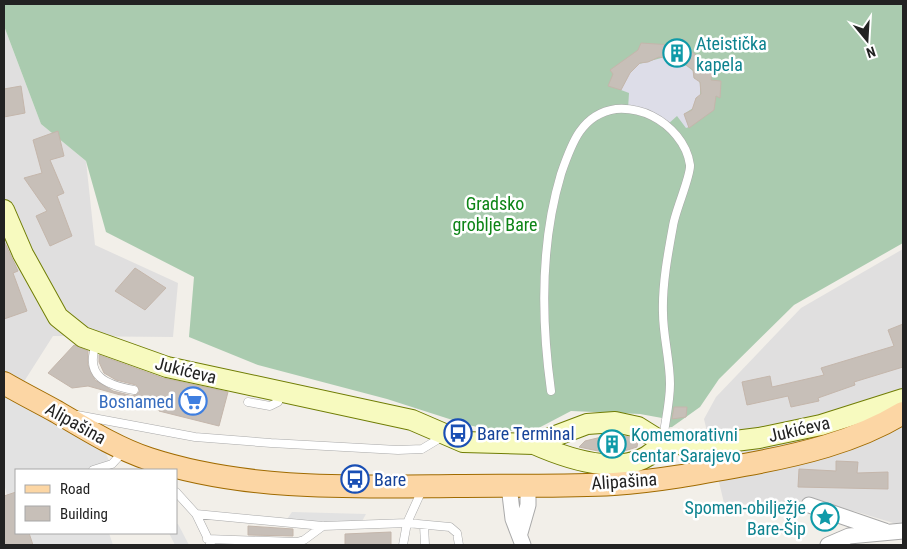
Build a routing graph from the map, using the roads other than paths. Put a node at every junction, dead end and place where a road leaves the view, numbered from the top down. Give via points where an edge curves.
1 (4, 210) edge
2 (97, 342) junction
3 (4, 383) edge
4 (134, 390) dead end
5 (281, 391) junction
6 (551, 391) dead end
7 (903, 399) edge
8 (248, 402) dead end
9 (56, 411) junction
10 (903, 413) edge
11 (438, 432) junction
12 (662, 442) junction
13 (534, 444) junction
14 (126, 449) junction
15 (154, 465) edge
16 (96, 469) edge
17 (176, 469) edge
18 (178, 469) edge
19 (424, 486) junction
20 (519, 486) junction
21 (178, 494) edge
22 (809, 506) dead end
23 (196, 514) junction
24 (407, 523) junction
25 (424, 525) junction
26 (323, 526) junction
27 (885, 531) junction
28 (903, 531) edge
29 (522, 539) edge
30 (209, 542) edge
31 (403, 545) edge
32 (425, 545) edge
33 (459, 545) edge
34 (828, 545) edge

1 - 2 street, Jukićeva via 23,254 58,317 83,337
2 - 4 lane via 92,362 96,370 110,385
2 - 5 street, Jukićeva via 167,367
3 - 9 main road, Alipašina
5 - 8 lane via 278,402 270,406
5 - 11 street, Jukićeva via 412,420
6 - 12 lane via 544,318 545,266 552,207 566,161 573,141 586,122 610,110 642,111 672,130 682,143 690,166 673,223 662,311 670,384
7 - 12 street, Jukićeva via 821,425 759,438 695,446
9 - 11 lane via 195,437 270,443 422,449 437,440
9 - 14 main road, Alipašina
10 - 20 main road, Alipašina via 842,441 758,463 616,484
11 - 13 street, Jukićeva via 471,443
12 - 13 street, Jukićeva via 638,427 604,422 587,424
12 - 13 street, Jukićeva via 651,456 642,460 611,464 572,459
14 - 15 main road, Alipašina
14 - 16 lane via 112,464
15 - 17 main road, Alipašina
18 - 19 main road, Alipašina via 284,484
19 - 20 main road, Alipašina
19 - 24 lane
20 - 29 street via 513,519
21 - 23 lane
22 - 27 street
23 - 26 lane
23 - 30 lane
24 - 25 lane
24 - 26 lane
24 - 31 lane
25 - 32 lane
25 - 33 lane via 450,527 457,533
26 - 30 lane via 297,542
27 - 28 street
27 - 34 street via 849,536

